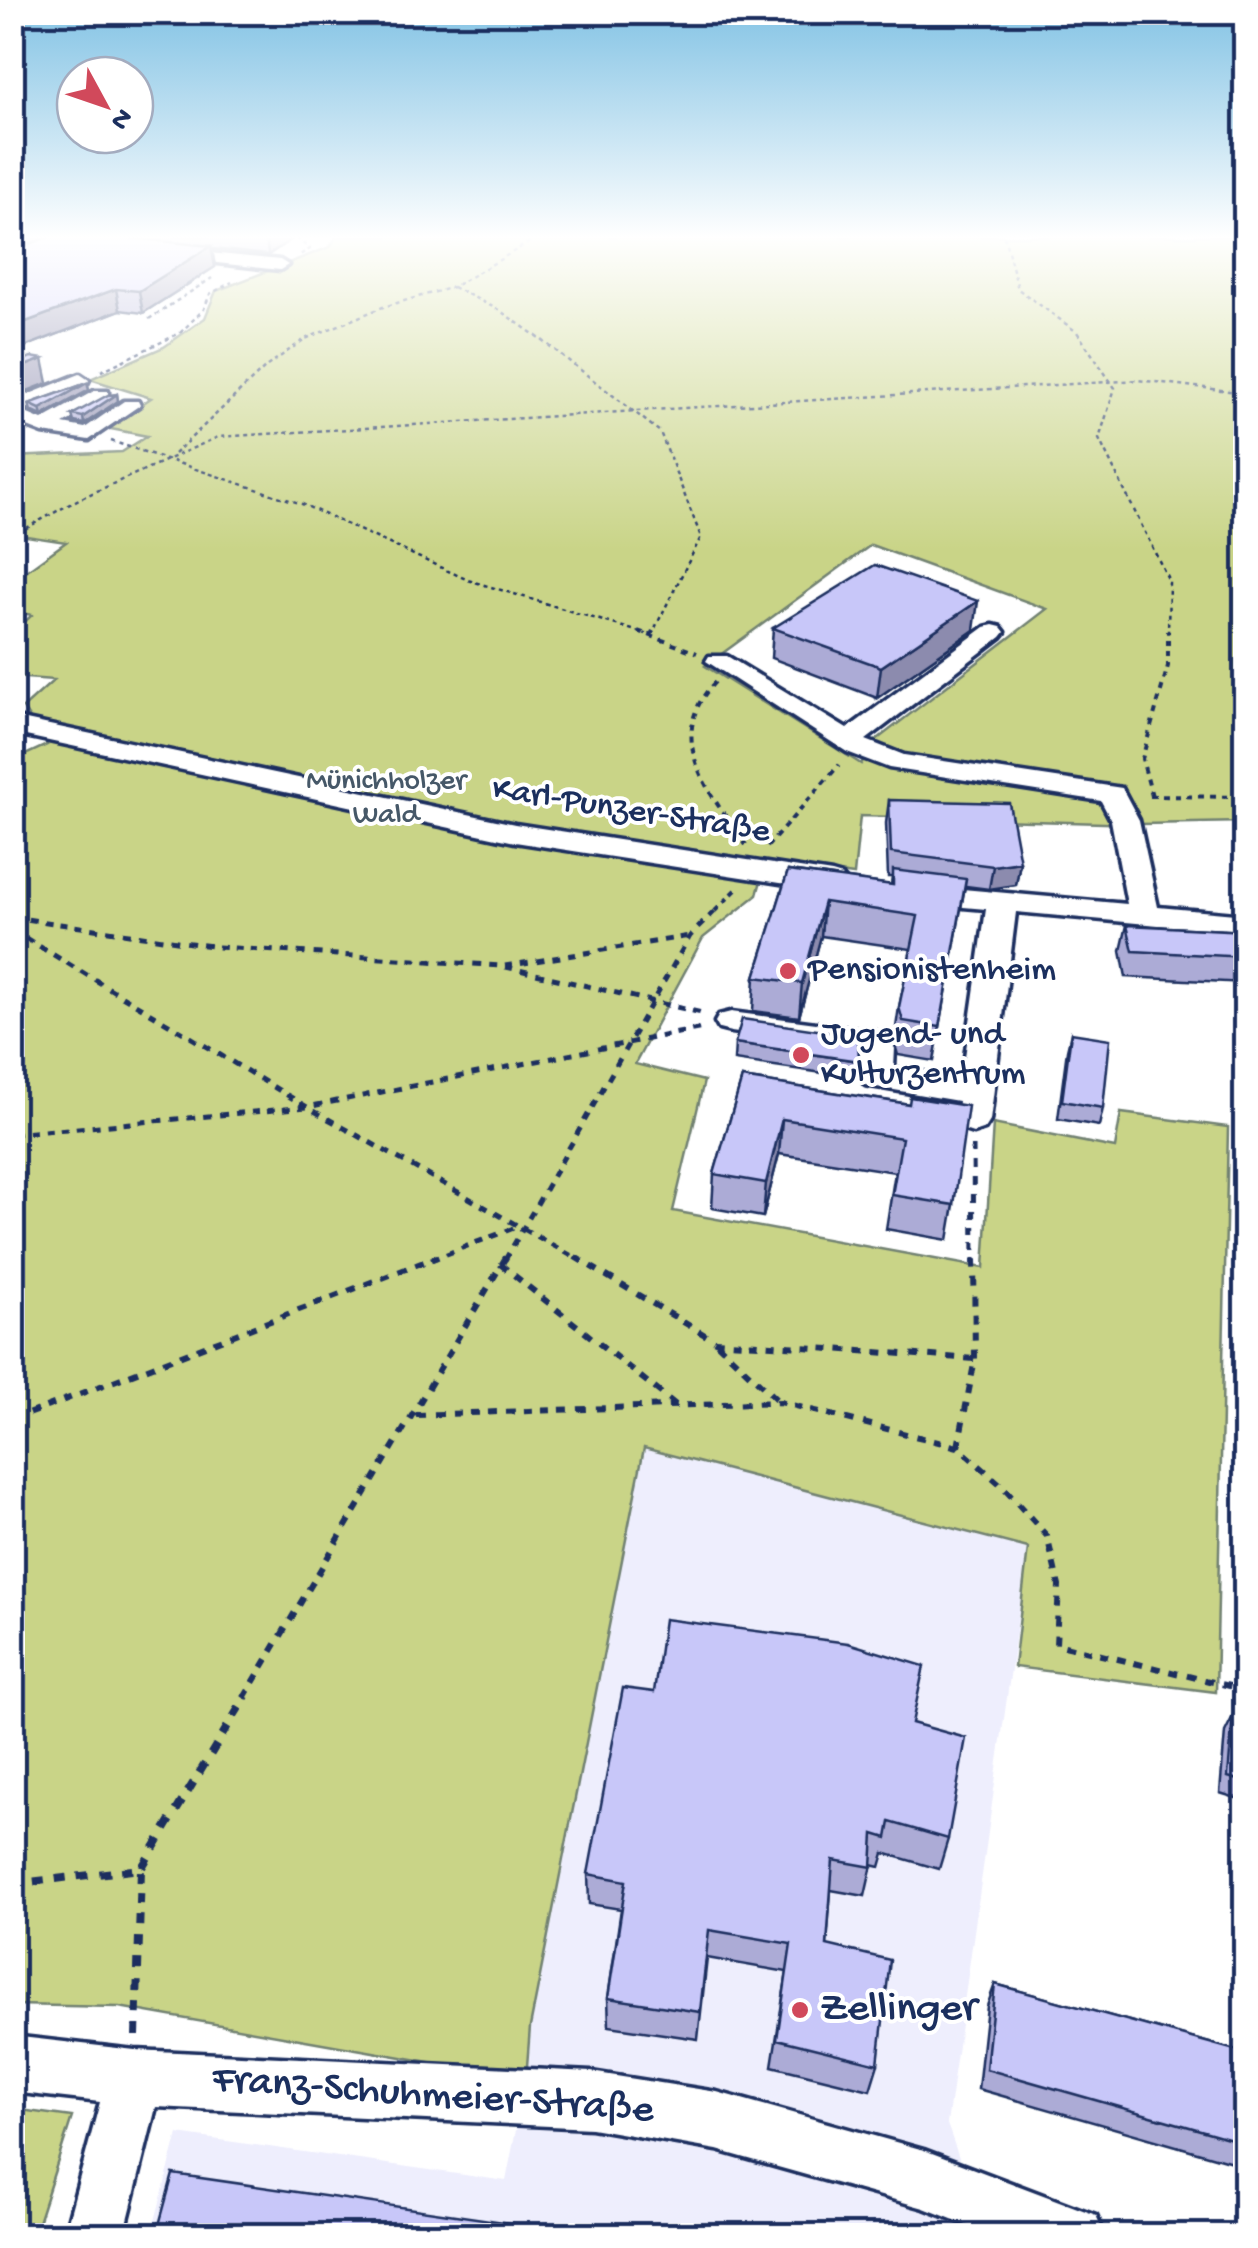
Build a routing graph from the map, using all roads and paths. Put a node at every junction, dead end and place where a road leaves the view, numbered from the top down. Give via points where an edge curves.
1 (166, 341) edge
2 (302, 341) edge
3 (542, 341) edge
4 (1083, 341) edge
5 (80, 380) joint
6 (1111, 382) junction
7 (1246, 393) edge
8 (100, 396) edge
9 (131, 406) dead end
10 (12, 411) edge
11 (633, 412) junction
12 (43, 427) junction
13 (89, 434) junction
14 (169, 459) junction
15 (12, 536) edge
16 (993, 632) dead end
17 (651, 635) junction
18 (727, 667) junction
19 (12, 725) edge
20 (852, 744) junction
21 (1112, 794) junction
22 (1152, 796) junction
23 (1246, 797) edge
24 (755, 865) junction
25 (854, 885) edge
26 (893, 890) edge
27 (1002, 905) junction
28 (12, 917) edge
29 (1146, 917) junction
30 (1246, 924) edge
31 (12, 930) edge
32 (690, 936) junction
33 (502, 966) junction
34 (656, 999) junction
35 (731, 1022) junction
36 (628, 1044) junction
37 (975, 1106) junction
38 (307, 1107) junction
39 (12, 1134) edge
40 (521, 1225) junction
41 (500, 1264) junction
42 (715, 1341) junction
43 (975, 1359) junction
44 (780, 1402) junction
45 (678, 1406) junction
46 (416, 1415) junction
47 (12, 1420) edge
48 (958, 1447) junction
49 (1246, 1690) edge
50 (141, 1869) junction
51 (12, 1884) edge
52 (12, 2064) edge
53 (135, 2078) junction
54 (94, 2236) edge
55 (1074, 2236) edge

1 - 5 path
2 - 14 path
3 - 11 path
4 - 6 path
5 - 10 street
6 - 7 path
6 - 11 path
6 - 22 path via 1115,388 1099,439 1168,581 1168,666 1142,759
8 - 12 street
9 - 13 street
10 - 12 street
11 - 14 path via 218,437
11 - 17 path via 660,432 700,537
12 - 13 street
13 - 14 path
14 - 15 path
14 - 17 path via 302,504 468,580
16 - 20 street
17 - 18 path
18 - 20 street
18 - 24 path via 694,704 687,738 708,790
19 - 24 street, Karl-Punzer-Straße via 515,834
20 - 21 street via 899,762
20 - 24 path
21 - 22 path
21 - 29 street via 1125,820
22 - 23 path
24 - 25 street, Karl-Punzer-Straße
24 - 32 path
26 - 27 street
27 - 29 street
27 - 37 street
28 - 33 path via 218,947
29 - 30 street
31 - 38 path
32 - 33 path
32 - 34 path
33 - 34 path
34 - 35 path
34 - 36 path
35 - 36 path
35 - 37 street via 870,1041 878,1048 878,1078
36 - 38 path
36 - 40 path
37 - 43 path
38 - 39 path
38 - 40 path
40 - 41 path
40 - 42 path
40 - 47 path
41 - 45 path
41 - 46 path
42 - 43 path
42 - 44 path
43 - 48 path
44 - 45 path
44 - 48 path
45 - 46 path
46 - 50 path
48 - 49 path via 1048,1536 1058,1586 1056,1644
50 - 51 path
50 - 53 path
52 - 53 street, Franz-Schuhmeier-Straße
53 - 54 street
53 - 55 street, Franz-Schuhmeier-Straße via 591,2100 717,2121 924,2179

